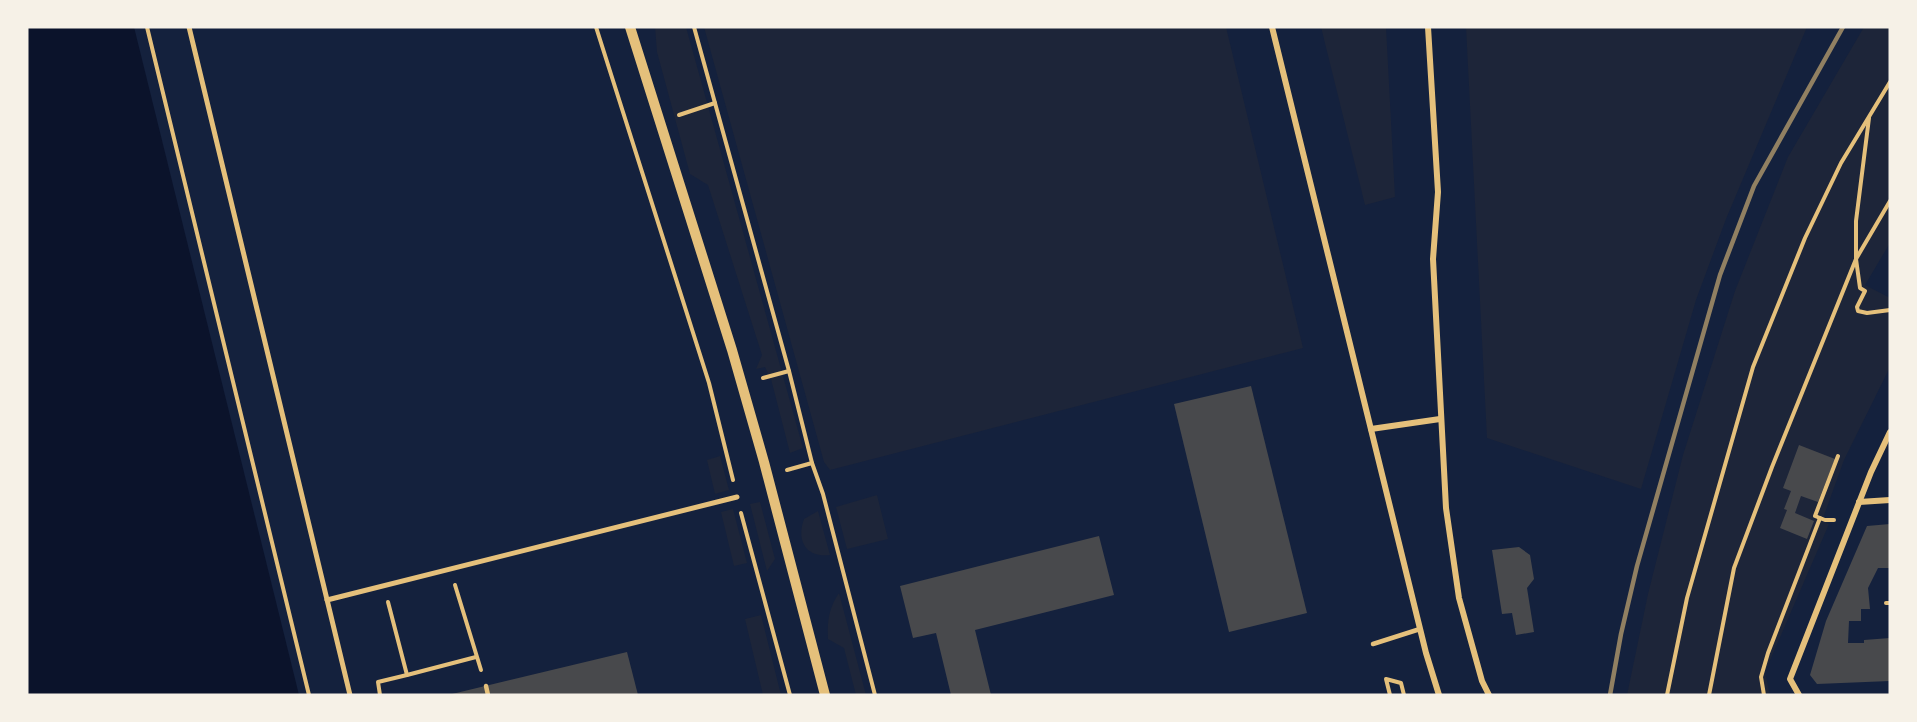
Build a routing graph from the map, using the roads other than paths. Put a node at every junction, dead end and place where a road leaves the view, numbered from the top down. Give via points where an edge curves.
1 (189, 27) edge
2 (630, 27) edge
3 (1272, 27) edge
4 (1428, 27) edge
5 (1440, 418) junction
6 (1371, 429) junction
7 (1890, 432) edge
8 (737, 497) road end
9 (1890, 500) edge
10 (1859, 502) junction
11 (327, 600) junction
12 (1420, 629) junction
13 (1373, 644) dead end
14 (486, 686) road end
15 (350, 695) edge
16 (488, 695) edge
17 (825, 695) edge
18 (1439, 695) edge
19 (1489, 695) edge
20 (1799, 695) edge

1 - 11 street
2 - 17 street via 732,350
3 - 6 street
4 - 5 street via 1438,192 1433,259
5 - 6 street
5 - 19 street via 1446,508 1459,598
6 - 12 street
7 - 10 street
8 - 11 street
9 - 10 street
10 - 20 street via 1790,679
11 - 15 street
12 - 13 lane
12 - 18 street
14 - 16 lane

